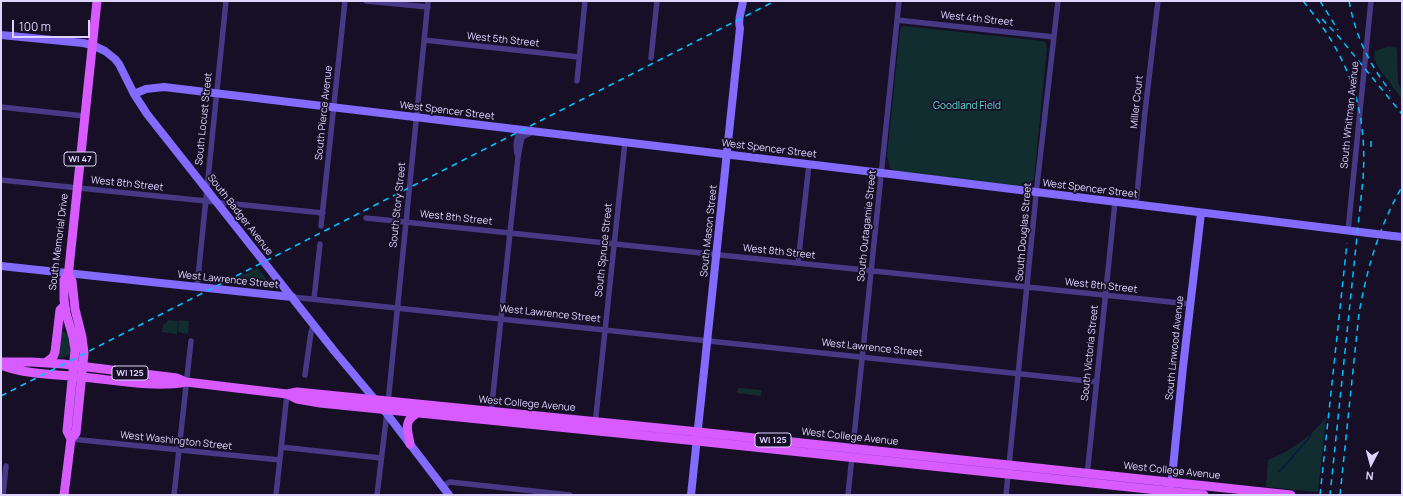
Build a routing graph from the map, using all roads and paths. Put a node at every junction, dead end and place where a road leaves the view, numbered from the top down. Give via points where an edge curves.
1 (97, 1) edge
2 (226, 1) edge
3 (345, 1) edge
4 (366, 1) edge
5 (585, 1) edge
6 (656, 1) edge
7 (899, 1) edge
8 (1058, 1) edge
9 (1158, 1) edge
10 (1371, 1) edge
11 (428, 4) edge
12 (743, 4) edge
13 (897, 20) junction
14 (1, 35) edge
15 (1054, 37) junction
16 (424, 40) junction
17 (92, 45) junction
18 (579, 57) junction
19 (651, 58) dead end
20 (577, 81) dead end
21 (216, 93) junction
22 (134, 94) junction
23 (1, 107) edge
24 (334, 107) junction
25 (84, 116) junction
26 (417, 117) junction
27 (521, 130) junction
28 (533, 132) junction
29 (624, 142) junction
30 (726, 154) junction
31 (518, 157) junction
32 (809, 164) junction
33 (882, 173) junction
34 (1, 180) edge
35 (77, 188) junction
36 (206, 188) junction
37 (1037, 192) junction
38 (205, 201) junction
39 (1115, 202) junction
40 (218, 203) junction
41 (1136, 205) junction
42 (323, 213) junction
43 (1201, 213) junction
44 (366, 218) dead end
45 (406, 222) junction
46 (321, 226) dead end
47 (1348, 231) junction
48 (510, 233) junction
49 (1402, 236) edge
50 (320, 244) dead end
51 (614, 244) junction
52 (717, 255) junction
53 (798, 264) junction
54 (1, 266) edge
55 (872, 271) junction
56 (68, 274) junction
57 (197, 287) junction
58 (1028, 287) junction
59 (1105, 295) junction
60 (292, 297) junction
61 (314, 299) junction
62 (1190, 304) junction
63 (64, 306) junction
64 (397, 308) junction
65 (500, 319) junction
66 (314, 325) junction
67 (604, 330) junction
68 (191, 341) dead end
69 (708, 341) junction
70 (863, 357) junction
71 (45, 363) junction
72 (1, 364) edge
73 (78, 372) junction
74 (1019, 374) junction
75 (305, 375) dead end
76 (186, 382) junction
77 (1096, 382) junction
78 (287, 394) junction
79 (375, 399) junction
80 (386, 409) junction
81 (491, 411) junction
82 (416, 414) junction
83 (490, 421) junction
84 (595, 421) junction
85 (594, 431) junction
86 (697, 437) junction
87 (71, 439) junction
88 (410, 444) junction
89 (281, 447) junction
90 (179, 450) junction
91 (853, 453) junction
92 (381, 458) junction
93 (280, 460) junction
94 (1009, 464) junction
95 (6, 466) dead end
96 (1088, 473) junction
97 (1008, 474) junction
98 (1124, 477) junction
99 (1086, 482) junction
100 (1108, 485) junction
101 (442, 486) junction
102 (1171, 489) edge
103 (3, 495) edge
104 (64, 495) edge
105 (174, 495) edge
106 (276, 495) edge
107 (377, 495) edge
108 (449, 495) edge
109 (570, 495) edge
110 (691, 495) edge
111 (848, 495) edge
112 (1006, 495) edge
113 (1204, 495) edge
114 (1291, 495) edge

1 - 17 main road, South Memorial Drive / WI 47
2 - 21 street, South Locust Street
3 - 24 street, South Pierce Avenue
4 - 11 street
5 - 18 street
6 - 19 street
7 - 13 street, South Outagamie Street
8 - 15 street, South Douglas Street
9 - 41 street, Miller Court
10 - 47 street, South Whitman Avenue
11 - 16 street, South Story Street
12 - 30 street, South Mason Street via 743,25 740,28
13 - 15 street, West 4th Street
13 - 33 street, South Outagamie Street
14 - 17 street
15 - 37 street, South Douglas Street
16 - 18 street, West 5th Street
16 - 26 street, South Story Street
17 - 22 street, South Badger Avenue via 115,59
17 - 25 main road, South Memorial Drive / WI 47
18 - 20 street
21 - 22 street, West Spencer Street via 160,87
21 - 24 street, West Spencer Street
21 - 36 street, South Locust Street
22 - 36 street, South Badger Avenue
23 - 25 street
24 - 26 street, West Spencer Street
24 - 42 street, South Pierce Avenue
25 - 35 main road, South Memorial Drive / WI 47
26 - 27 street, West Spencer Street
26 - 45 street, South Story Street
27 - 28 street, West Spencer Street
27 - 31 street via 517,140
28 - 29 street, West Spencer Street
28 - 31 street via 522,137
29 - 30 street, West Spencer Street
29 - 51 street, South Spruce Street
30 - 32 street, West Spencer Street
30 - 52 street, South Mason Street
31 - 48 street
32 - 33 street, West Spencer Street
32 - 53 street
33 - 37 street, West Spencer Street
33 - 55 street, South Outagamie Street
34 - 35 street, West 8th Street
35 - 38 street, West 8th Street
35 - 56 main road, South Memorial Drive / WI 47
36 - 38 street, South Locust Street
36 - 40 street, South Badger Avenue
37 - 39 street, West Spencer Street
37 - 58 street, South Douglas Street
38 - 40 street, West 8th Street
38 - 57 street, South Locust Street
39 - 41 street, West Spencer Street
39 - 59 street, South Victoria Street
40 - 42 street, West 8th Street
40 - 60 street, South Badger Avenue
41 - 43 street, West Spencer Street
42 - 46 street, South Pierce Avenue
43 - 47 street, West Spencer Street
43 - 62 street, South Linwood Avenue
44 - 45 street, West 8th Street
45 - 48 street, West 8th Street
45 - 64 street, South Story Street
47 - 49 street, West Spencer Street, bridge
48 - 51 street, West 8th Street
48 - 65 street
50 - 61 street
51 - 52 street, West 8th Street
51 - 67 street, South Spruce Street
52 - 53 street, West 8th Street
52 - 69 street, South Mason Street
53 - 55 street, West 8th Street
54 - 56 street, West Lawrence Street
55 - 58 street, West 8th Street
55 - 70 street, South Outagamie Street
56 - 57 street, West Lawrence Street
56 - 63 main road, South Memorial Drive / WI 47 via 64,280
56 - 73 main road via 72,281 84,353
57 - 60 street, West Lawrence Street
58 - 59 street, West 8th Street
58 - 74 street, South Douglas Street
59 - 62 street, West 8th Street
59 - 77 street, South Victoria Street
60 - 61 street, West Lawrence Street
60 - 66 street, South Badger Avenue
61 - 64 street, West Lawrence Street
62 - 102 street, South Linwood Avenue
63 - 71 main road via 60,310 55,352 53,358
63 - 73 main road, South Memorial Drive / WI 47 via 74,343
64 - 65 street, West Lawrence Street
64 - 80 street, South Story Street
65 - 67 street, West Lawrence Street
65 - 81 street
66 - 75 street via 310,332
66 - 79 street, South Badger Avenue
67 - 69 street, West Lawrence Street
67 - 84 street, South Spruce Street
68 - 76 street
69 - 70 street, West Lawrence Street
69 - 86 street, South Mason Street
70 - 74 street, West Lawrence Street
70 - 91 street, South Outagamie Street
71 - 72 main road, West College Avenue
71 - 73 main road, West College Avenue
72 - 73 main road, West College Avenue via 30,372
73 - 76 main road, West College Avenue / WI 125 via 177,378
73 - 87 main road, WI 47 via 67,431
74 - 77 street, West Lawrence Street
74 - 94 street, South Douglas Street
76 - 78 main road, West College Avenue / WI 125
76 - 90 street
77 - 96 street, South Victoria Street
78 - 79 main road, West College Avenue / WI 125 via 297,392
78 - 80 main road, West College Avenue / WI 125 via 320,404
78 - 89 street
79 - 80 main road, West College Avenue / WI 125
80 - 81 main road, West College Avenue / WI 125
80 - 82 main road, West College Avenue / WI 125
80 - 88 street
80 - 92 street, South Story Street
81 - 83 street
81 - 84 main road, West College Avenue / WI 125
82 - 83 main road, West College Avenue / WI 125
82 - 88 main road via 409,418 407,424
83 - 85 main road, West College Avenue / WI 125
84 - 85 street, South Spruce Street
84 - 86 main road, West College Avenue / WI 125
85 - 86 main road, West College Avenue / WI 125
86 - 91 main road, West College Avenue / WI 125
86 - 110 street, South Mason Street
87 - 90 street, West Washington Street
87 - 104 main road, WI 47
88 - 101 street
89 - 92 street
89 - 93 street
90 - 93 street, West Washington Street
90 - 105 street
91 - 94 main road, West College Avenue / WI 125
91 - 97 main road, West College Avenue / WI 125
91 - 111 street, South Outagamie Street
92 - 107 street, South Story Street
93 - 106 street
94 - 96 main road, West College Avenue / WI 125
94 - 97 street, South Douglas Street
95 - 103 street
96 - 98 main road, West College Avenue / WI 125
96 - 99 street, South Victoria Street
97 - 99 main road, West College Avenue / WI 125
97 - 112 street, South Douglas Street
98 - 100 main road
98 - 102 main road, West College Avenue / WI 125
99 - 100 main road, West College Avenue / WI 125
100 - 102 main road, West College Avenue / WI 125
101 - 108 street
101 - 109 street via 450,482
102 - 113 main road, West College Avenue / WI 125
102 - 114 main road, West College Avenue / WI 125

